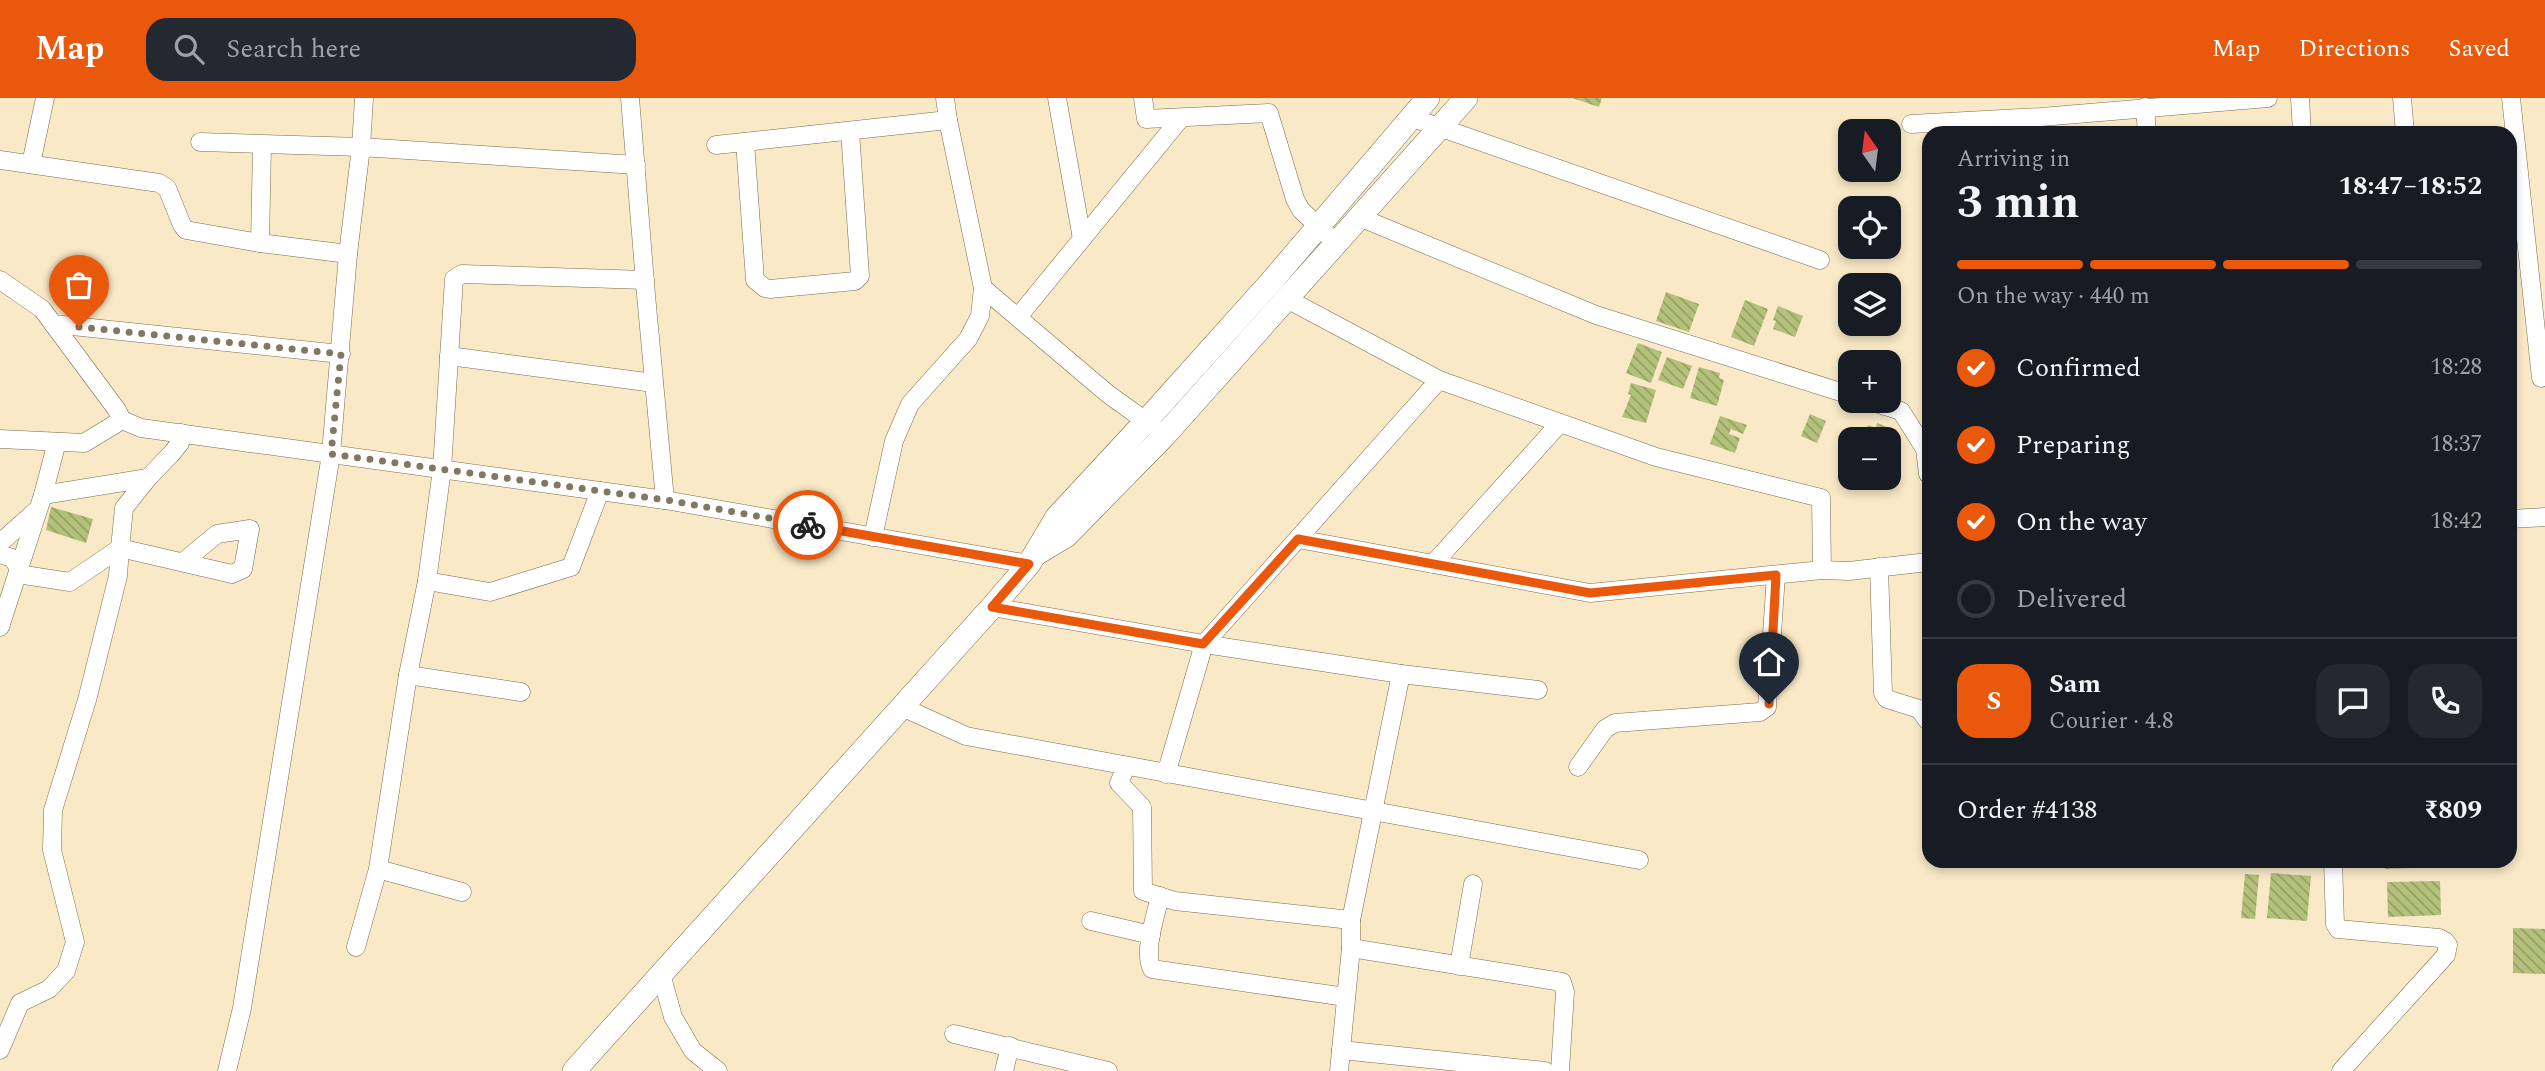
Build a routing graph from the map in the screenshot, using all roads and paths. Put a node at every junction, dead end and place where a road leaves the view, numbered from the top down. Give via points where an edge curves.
1 (45, 98) edge
2 (364, 98) edge
3 (630, 98) edge
4 (945, 98) edge
5 (1057, 98) edge
6 (1143, 98) edge
7 (1428, 98) edge
8 (1465, 98) edge
9 (2268, 98) edge
10 (2300, 98) edge
11 (2402, 98) edge
12 (2511, 98) edge
13 (2230, 100) edge
14 (1267, 106) edge
15 (2145, 107) junction
16 (1410, 117) junction
17 (1181, 118) junction
18 (948, 120) junction
19 (1911, 124) dead end
20 (2042, 125) edge
21 (2146, 126) edge
22 (2302, 126) edge
23 (2404, 126) edge
24 (2514, 126) edge
25 (1439, 128) junction
26 (850, 131) junction
27 (200, 142) dead end
28 (745, 142) junction
29 (716, 145) dead end
30 (262, 146) junction
31 (361, 147) junction
32 (2517, 154) edge
33 (0, 160) edge
34 (31, 164) junction
35 (636, 165) junction
36 (1359, 217) junction
37 (1317, 227) junction
38 (1082, 239) junction
39 (260, 243) junction
40 (1336, 243) junction
41 (348, 254) junction
42 (1820, 260) dead end
43 (645, 280) junction
44 (0, 281) edge
45 (983, 288) junction
46 (1287, 299) junction
47 (1018, 317) junction
48 (53, 324) junction
49 (341, 354) junction
50 (449, 356) junction
51 (2541, 378) dead end
52 (1439, 380) junction
53 (654, 383) junction
54 (1838, 391) edge
55 (1901, 411) edge
56 (122, 420) junction
57 (1560, 423) junction
58 (1156, 428) junction
59 (181, 433) junction
60 (0, 439) edge
61 (57, 442) junction
62 (1922, 442) edge
63 (331, 454) junction
64 (442, 469) junction
65 (148, 478) junction
66 (600, 491) junction
67 (666, 500) junction
68 (41, 502) junction
69 (2545, 517) edge
70 (2517, 519) edge
71 (873, 537) junction
72 (1298, 539) junction
73 (0, 543) edge
74 (120, 548) junction
75 (0, 554) edge
76 (1032, 559) junction
77 (183, 562) dead end
78 (1922, 563) edge
79 (1433, 564) junction
80 (19, 568) junction
81 (1879, 568) junction
82 (1822, 570) junction
83 (1776, 575) junction
84 (427, 581) junction
85 (992, 607) junction
86 (0, 627) edge
87 (1203, 644) junction
88 (1401, 674) junction
89 (408, 675) junction
90 (1538, 690) dead end
91 (520, 692) dead end
92 (902, 707) junction
93 (1922, 713) edge
94 (1126, 766) junction
95 (1578, 767) dead end
96 (1166, 774) junction
97 (1373, 810) junction
98 (1639, 860) dead end
99 (2333, 868) edge
100 (378, 869) junction
101 (1472, 884) dead end
102 (462, 892) dead end
103 (1160, 896) junction
104 (1351, 920) junction
105 (1091, 921) dead end
106 (1151, 934) junction
107 (356, 947) dead end
108 (1351, 948) junction
109 (1459, 966) junction
110 (661, 974) junction
111 (1346, 997) junction
112 (954, 1034) dead end
113 (1010, 1045) junction
114 (0, 1050) edge
115 (1341, 1050) junction
116 (227, 1071) edge
117 (574, 1071) edge
118 (718, 1071) edge
119 (1004, 1071) edge
120 (1108, 1071) edge
121 (1339, 1071) edge
122 (1545, 1071) edge
123 (1560, 1071) edge
124 (2341, 1071) edge

1 - 34 street
2 - 31 street
3 - 35 street
4 - 18 street
5 - 38 street
6 - 17 street via 1146,120
7 - 16 main road
8 - 25 main road
9 - 13 street
10 - 22 street
11 - 23 street
12 - 24 street
13 - 15 street
14 - 17 street
14 - 37 street via 1295,199
15 - 20 street
15 - 21 street
16 - 25 street
16 - 37 main road
17 - 38 street
18 - 26 street
18 - 45 street
19 - 20 street
25 - 36 main road
25 - 42 street
26 - 28 street
26 - 28 street via 860,276 856,281 770,289 755,280
27 - 30 street
28 - 29 street
30 - 31 street
30 - 39 street
31 - 35 street
31 - 41 street
32 - 51 street
33 - 34 street
34 - 39 street via 163,185 186,230
35 - 43 street
36 - 40 main road
36 - 54 street via 1596,315
37 - 40 street
37 - 58 main road
38 - 47 street
39 - 41 street
40 - 46 main road
41 - 49 street
43 - 50 street via 462,274 452,284
43 - 53 street
44 - 48 street via 42,309
45 - 47 street
45 - 71 street via 980,316 968,339 910,404 894,441
46 - 52 street
46 - 58 main road
47 - 58 street via 1108,394
48 - 49 street
48 - 56 street
49 - 63 street
50 - 53 street
50 - 64 street
52 - 57 street
52 - 72 street
53 - 67 street
55 - 62 street
56 - 59 street via 141,428
56 - 61 street via 84,443
57 - 79 street
57 - 82 street via 1656,457 1821,498
58 - 76 main road via 1066,537
59 - 63 street
59 - 65 street via 180,443
60 - 61 street
61 - 68 street
63 - 64 street
63 - 116 street via 244,994
64 - 66 street
64 - 84 street
65 - 68 street
65 - 74 street via 124,508
66 - 67 street
66 - 84 street via 571,567 490,592
67 - 71 street
68 - 73 street
68 - 80 street
69 - 70 street
71 - 76 street
72 - 79 street
72 - 87 street
74 - 77 street
74 - 80 street via 70,582 24,575
74 - 114 street via 118,576 87,700 53,810 52,850 75,942 66,971 49,989 20,1003
75 - 80 street via 12,558
76 - 85 main road
78 - 81 street
79 - 83 street via 1590,593
80 - 86 street
81 - 82 street
81 - 93 street via 1883,693 1887,699
82 - 83 street
83 - 95 street via 1768,707 1760,712 1615,723 1605,729
84 - 89 street
85 - 87 street
85 - 92 main road
87 - 88 street
87 - 96 street
88 - 90 street
88 - 97 street
89 - 91 street
89 - 100 street
92 - 94 street via 966,736
92 - 110 main road
94 - 96 street
94 - 103 street via 1119,783 1142,807 1143,891
96 - 97 street
97 - 98 street
97 - 104 street
99 - 124 street via 2338,929 2439,938 2448,945 2446,955
100 - 102 street
100 - 107 street
101 - 109 street
103 - 104 street
103 - 106 street
104 - 108 street
105 - 106 street
106 - 111 street via 1149,962 1155,970
108 - 109 street
108 - 111 street
109 - 123 street via 1562,982
110 - 117 main road
110 - 118 street via 673,1017 693,1051
111 - 115 street
112 - 113 street
113 - 119 street
113 - 120 street
115 - 121 street
115 - 122 street

